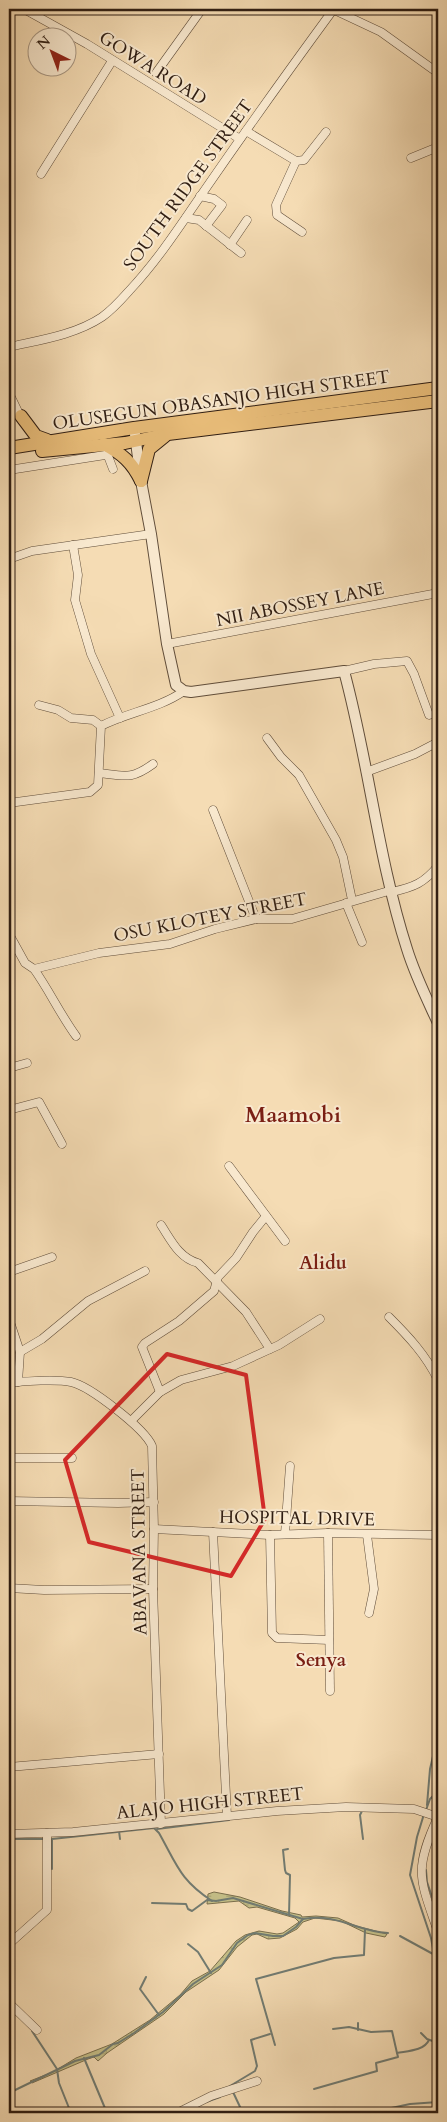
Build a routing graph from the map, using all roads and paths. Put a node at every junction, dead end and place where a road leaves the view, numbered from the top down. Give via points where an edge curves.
1 (24, 9) edge
2 (202, 9) edge
3 (333, 9) edge
4 (112, 61) junction
5 (156, 73) dead end
6 (438, 73) edge
7 (246, 131) junction
8 (326, 132) dead end
9 (240, 139) junction
10 (438, 147) edge
11 (411, 158) dead end
12 (296, 162) junction
13 (41, 174) dead end
14 (200, 196) junction
15 (186, 218) junction
16 (247, 220) dead end
17 (206, 226) junction
18 (302, 232) dead end
19 (230, 245) junction
20 (241, 253) dead end
21 (9, 347) edge
22 (438, 388) edge
23 (9, 393) edge
24 (438, 401) edge
25 (22, 420) junction
26 (135, 434) junction
27 (168, 434) junction
28 (55, 441) junction
29 (104, 444) junction
30 (33, 447) junction
31 (10, 450) edge
32 (113, 469) dead end
33 (9, 470) edge
34 (140, 481) junction
35 (151, 534) junction
36 (73, 545) junction
37 (9, 559) edge
38 (438, 593) edge
39 (168, 644) junction
40 (344, 671) junction
41 (184, 692) junction
42 (39, 705) dead end
43 (438, 710) edge
44 (429, 714) junction
45 (120, 718) junction
46 (438, 719) edge
47 (101, 726) junction
48 (267, 738) dead end
49 (438, 742) edge
50 (153, 764) dead end
51 (366, 772) junction
52 (99, 773) junction
53 (9, 803) edge
54 (213, 810) dead end
55 (438, 866) edge
56 (392, 891) junction
57 (349, 901) junction
58 (256, 919) junction
59 (9, 934) edge
60 (362, 942) dead end
61 (34, 969) junction
62 (438, 1023) edge
63 (76, 1036) dead end
64 (26, 1063) dead end
65 (9, 1068) edge
66 (9, 1110) edge
67 (62, 1144) dead end
68 (229, 1166) dead end
69 (266, 1216) junction
70 (161, 1225) dead end
71 (285, 1241) dead end
72 (52, 1257) dead end
73 (144, 1271) dead end
74 (9, 1272) edge
75 (216, 1280) junction
76 (389, 1317) dead end
77 (9, 1319) edge
78 (320, 1319) dead end
79 (270, 1349) junction
80 (20, 1352) junction
81 (438, 1380) edge
82 (9, 1382) edge
83 (18, 1382) junction
84 (160, 1392) junction
85 (131, 1420) junction
86 (9, 1458) edge
87 (72, 1458) dead end
88 (290, 1466) dead end
89 (9, 1501) edge
90 (154, 1502) junction
91 (154, 1530) junction
92 (213, 1532) junction
93 (328, 1533) junction
94 (285, 1534) junction
95 (270, 1535) junction
96 (367, 1535) junction
97 (438, 1535) edge
98 (9, 1588) edge
99 (153, 1589) junction
100 (369, 1613) dead end
101 (329, 1640) junction
102 (330, 1691) dead end
103 (159, 1754) junction
104 (9, 1768) edge
105 (227, 1816) junction
106 (438, 1817) edge
107 (161, 1824) junction
108 (9, 1834) edge
109 (47, 1834) junction
110 (438, 1932) edge
111 (9, 1944) edge
112 (9, 2003) edge
113 (37, 2030) dead end
114 (257, 2081) dead end
115 (177, 2113) edge

1 - 4 street, GOWA ROAD
2 - 5 street
3 - 6 street via 381,32
3 - 7 street, SOUTH RIDGE STREET
4 - 9 street, GOWA ROAD
4 - 13 street
7 - 9 street, SOUTH RIDGE STREET
7 - 12 street
8 - 12 street via 304,160
9 - 14 street, SOUTH RIDGE STREET
10 - 11 street
12 - 18 street via 276,209 277,215
14 - 15 street, SOUTH RIDGE STREET
14 - 17 street via 214,199 222,205
15 - 17 street via 199,220
15 - 21 street, SOUTH RIDGE STREET via 146,273 102,317 84,327
16 - 19 street
17 - 19 street
19 - 20 street
22 - 26 main road, OLUSEGUN OBASANJO HIGH STREET
23 - 25 street
24 - 27 main road, OLUSEGUN OBASANJO HIGH STREET
25 - 28 main road via 40,439
25 - 30 street
25 - 31 main road via 21,437
26 - 27 main road, OLUSEGUN OBASANJO HIGH STREET
26 - 28 main road, OLUSEGUN OBASANJO HIGH STREET
26 - 29 main road, OLUSEGUN OBASANJO HIGH STREET via 125,444
26 - 34 street
27 - 34 main road via 149,448
28 - 30 main road, OLUSEGUN OBASANJO HIGH STREET
29 - 30 main road, OLUSEGUN OBASANJO HIGH STREET
29 - 34 main road via 125,457 135,468
30 - 31 main road, OLUSEGUN OBASANJO HIGH STREET
32 - 33 street via 105,455
34 - 35 street
35 - 36 street
35 - 39 street
36 - 37 street via 32,551
36 - 45 street via 78,575 75,600 91,654
38 - 39 street, NII ABOSSEY LANE
39 - 41 street via 176,685
40 - 41 street
40 - 44 street via 407,661
40 - 51 street
41 - 45 street
42 - 47 street via 56,709 71,718 92,720
43 - 44 street
44 - 46 street
45 - 47 street
47 - 52 street
48 - 57 street via 299,775 336,840 343,857
49 - 51 street
50 - 52 street via 132,776
51 - 56 street
52 - 53 street via 98,786 90,792
54 - 58 street
55 - 56 street, OSU KLOTEY STREET via 414,887
56 - 57 street, OSU KLOTEY STREET
56 - 62 street via 418,981
57 - 58 street, OSU KLOTEY STREET via 292,919
57 - 60 street
58 - 61 street, OSU KLOTEY STREET via 170,944 99,953
59 - 61 street via 26,964
61 - 63 street
64 - 65 street
66 - 67 street via 38,1102
68 - 69 street
69 - 71 street
69 - 75 street
70 - 75 street via 180,1253 198,1263
72 - 74 street
73 - 80 street via 88,1301
75 - 79 street via 252,1320
75 - 84 street via 214,1291 142,1347
76 - 81 street via 425,1357
77 - 80 street
78 - 79 street
79 - 84 street via 233,1366 181,1380
80 - 83 street
82 - 83 street, ABAVANA STREET
83 - 85 street, ABAVANA STREET via 72,1382
84 - 85 street
85 - 90 street, ABAVANA STREET via 149,1438 152,1446
86 - 87 street
88 - 94 street
89 - 90 street
90 - 91 street, ABAVANA STREET
91 - 92 street, HOSPITAL DRIVE
91 - 99 street, ABAVANA STREET
92 - 95 street, HOSPITAL DRIVE
92 - 105 street
93 - 94 street, HOSPITAL DRIVE
93 - 96 street, HOSPITAL DRIVE
93 - 101 street
94 - 95 street, HOSPITAL DRIVE
95 - 101 street via 272,1633 278,1638
96 - 97 street, HOSPITAL DRIVE
96 - 100 street via 374,1589
98 - 99 street
99 - 103 street, ABAVANA STREET
101 - 102 street
103 - 104 street
103 - 107 street, ABAVANA STREET
105 - 106 street, ALAJO HIGH STREET via 346,1806 414,1809
105 - 107 street, ALAJO HIGH STREET
106 - 110 street via 423,1854 421,1869
107 - 109 street, ALAJO HIGH STREET
108 - 109 street, ALAJO HIGH STREET
109 - 111 street via 47,1910
112 - 113 street
114 - 115 street via 232,2088

